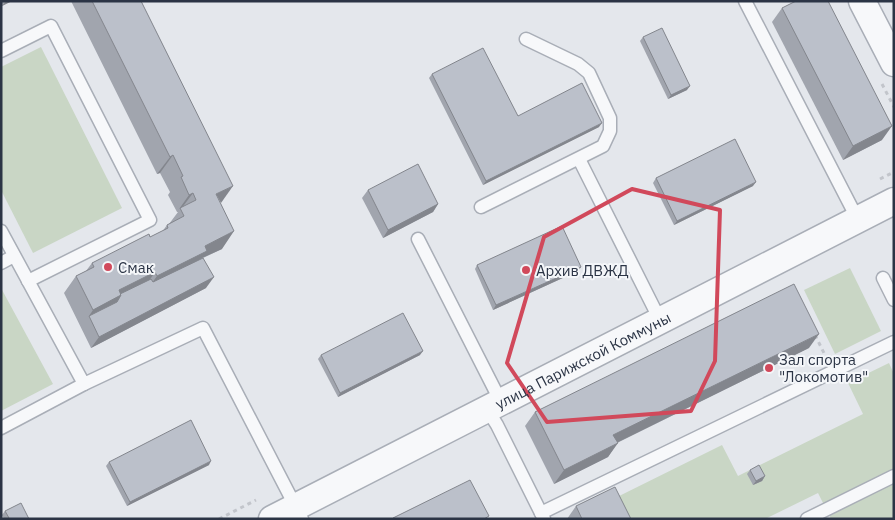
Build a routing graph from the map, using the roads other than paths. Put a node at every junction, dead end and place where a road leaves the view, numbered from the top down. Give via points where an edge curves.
1 (744, 1) edge
2 (862, 1) edge
3 (526, 39) dead end
4 (1, 51) edge
5 (894, 63) edge
6 (579, 159) junction
7 (894, 201) edge
8 (480, 207) dead end
9 (858, 220) junction
10 (1, 232) edge
11 (418, 239) dead end
12 (14, 256) junction
13 (1, 263) edge
14 (882, 278) dead end
15 (28, 281) junction
16 (894, 300) edge
17 (660, 320) junction
18 (894, 342) edge
19 (84, 384) junction
20 (494, 405) junction
21 (1, 428) edge
22 (894, 476) edge
23 (299, 513) edge
24 (543, 516) edge
25 (272, 519) edge
26 (807, 519) edge

1 - 9 lane
2 - 5 street
3 - 6 lane via 578,64 589,73 610,118 610,131 603,146
4 - 15 lane via 51,26 150,220
6 - 8 lane
6 - 17 lane
7 - 9 street, улица Парижской Коммуны
9 - 17 street, улица Парижской Коммуны
10 - 12 lane
11 - 20 lane
12 - 13 lane
12 - 15 lane
14 - 16 lane
15 - 19 lane
17 - 20 street, улица Парижской Коммуны
18 - 24 lane
19 - 21 lane
19 - 23 lane via 203,328
20 - 23 street, улица Парижской Коммуны
20 - 24 lane via 497,425
22 - 26 lane
23 - 25 street, улица Парижской Коммуны

